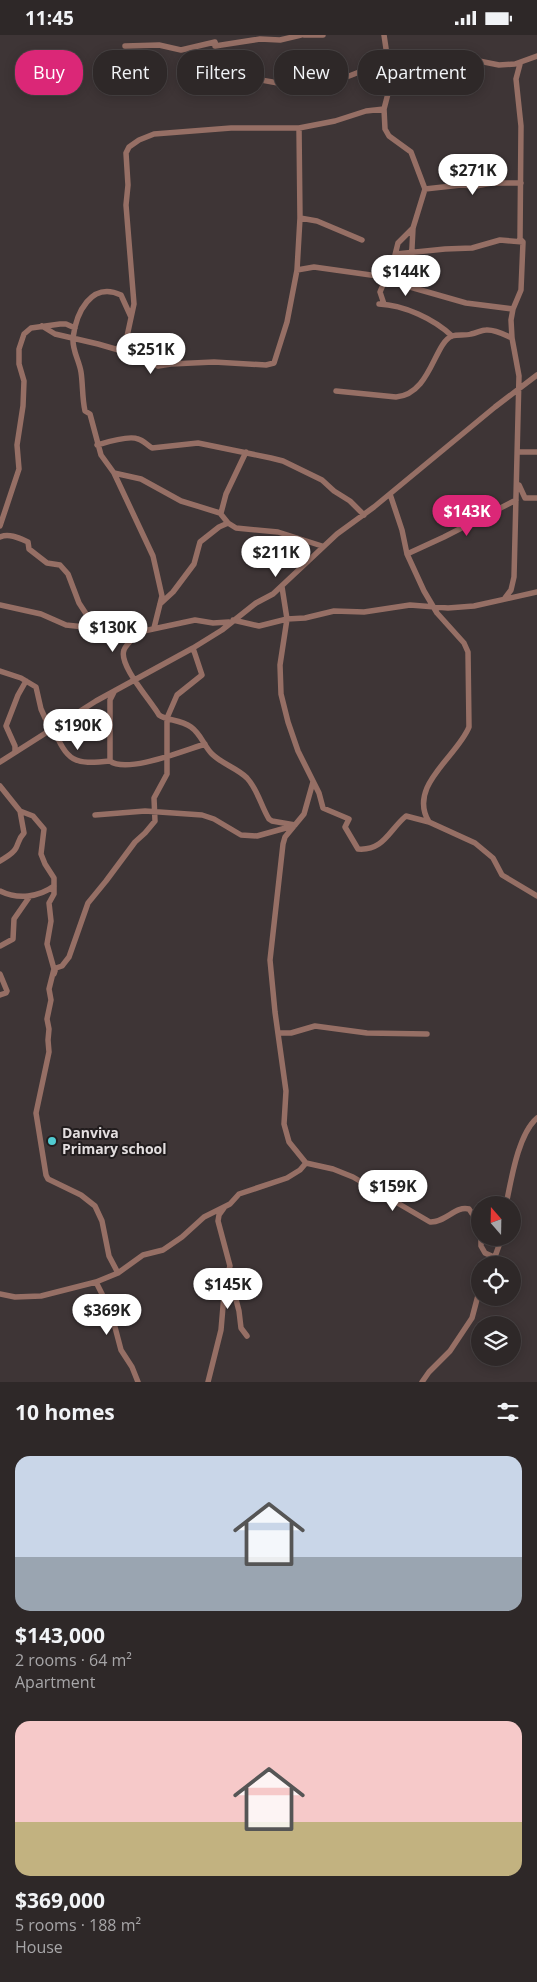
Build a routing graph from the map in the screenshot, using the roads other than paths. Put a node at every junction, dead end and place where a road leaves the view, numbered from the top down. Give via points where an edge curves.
1 (302, 35) edge
2 (323, 35) edge
3 (384, 35) edge
4 (126, 46) dead end
5 (386, 50) edge
6 (537, 56) edge
7 (484, 62) edge
8 (520, 64) junction
9 (358, 72) edge
10 (264, 81) edge
11 (388, 95) edge
12 (384, 109) junction
13 (299, 128) junction
14 (521, 183) junction
15 (425, 189) junction
16 (300, 218) junction
17 (413, 228) junction
18 (362, 241) dead end
19 (523, 242) junction
20 (412, 253) junction
21 (394, 255) junction
22 (297, 270) junction
23 (385, 277) junction
24 (410, 287) junction
25 (513, 309) junction
26 (132, 317) junction
27 (42, 326) junction
28 (76, 328) junction
29 (452, 336) junction
30 (512, 338) junction
31 (73, 339) junction
32 (136, 355) junction
33 (537, 375) edge
34 (519, 387) junction
35 (336, 391) dead end
36 (97, 445) junction
37 (518, 452) junction
38 (537, 452) edge
39 (246, 453) junction
40 (114, 473) junction
41 (518, 483) junction
42 (390, 494) junction
43 (537, 498) edge
44 (516, 500) junction
45 (221, 513) junction
46 (364, 515) junction
47 (228, 523) junction
48 (0, 526) edge
49 (0, 537) edge
50 (322, 546) junction
51 (407, 554) junction
52 (282, 587) junction
53 (537, 592) edge
54 (505, 599) junction
55 (160, 603) junction
56 (0, 605) edge
57 (433, 606) junction
58 (287, 619) junction
59 (231, 621) junction
60 (154, 627) junction
61 (94, 628) junction
62 (139, 632) junction
63 (194, 648) junction
64 (0, 671) edge
65 (26, 681) junction
66 (134, 681) junction
67 (114, 692) junction
68 (168, 718) junction
69 (51, 728) junction
70 (205, 744) junction
71 (15, 751) junction
72 (167, 755) junction
73 (110, 761) junction
74 (0, 762) edge
75 (313, 782) junction
76 (0, 786) edge
77 (20, 811) junction
78 (155, 811) junction
79 (95, 815) dead end
80 (429, 822) junction
81 (295, 825) junction
82 (0, 861) edge
83 (54, 886) junction
84 (0, 891) edge
85 (30, 896) junction
86 (537, 896) edge
87 (0, 946) edge
88 (0, 974) edge
89 (53, 976) junction
90 (0, 995) edge
91 (278, 1033) junction
92 (427, 1034) dead end
93 (537, 1119) edge
94 (306, 1163) junction
95 (508, 1196) edge
96 (225, 1207) junction
97 (471, 1212) edge
98 (481, 1246) edge
99 (493, 1256) edge
100 (118, 1273) junction
101 (229, 1273) junction
102 (96, 1282) junction
103 (0, 1294) edge
104 (475, 1306) edge
105 (247, 1336) dead end
106 (138, 1382) edge
107 (208, 1382) edge
108 (422, 1382) edge

1 - 2 street
1 - 4 street via 215,46 215,42 181,50 159,45
3 - 5 street
6 - 8 street
7 - 8 street
8 - 14 street via 516,79 521,126
9 - 10 street via 331,79
11 - 12 street
12 - 13 street
12 - 15 street via 389,136 411,152
13 - 16 street
13 - 26 street via 154,134 129,147 126,153 126,205 134,304
14 - 15 street
14 - 19 street via 520,239
15 - 17 street
16 - 18 street via 317,221
16 - 22 street
17 - 20 street
17 - 21 street via 398,243
19 - 20 street via 500,240 472,248
19 - 25 street via 521,289
20 - 21 street
20 - 24 street
21 - 23 street
22 - 23 street via 314,267
22 - 32 street via 291,307 274,363 158,366
23 - 24 street
23 - 29 street via 380,294 382,304 414,312
24 - 25 street via 466,303
25 - 30 street
26 - 28 street via 121,295 96,293 84,305
26 - 32 street via 126,341
27 - 28 street via 63,324
27 - 31 street
27 - 48 street via 26,331 19,349 24,381 17,445 18,469
28 - 31 street
29 - 30 street via 487,330
29 - 35 street via 416,388 404,395
30 - 34 street via 518,362
31 - 32 street
31 - 36 street via 81,371 84,407 90,414
33 - 34 street
34 - 37 street
34 - 42 street
36 - 39 street via 134,438 152,448 198,443
36 - 40 street
37 - 38 street
37 - 41 street
39 - 45 street via 226,494
39 - 46 street via 283,461 322,479
40 - 45 street via 141,479 181,501
40 - 55 street via 152,556 161,587
41 - 43 street via 524,497
41 - 44 street
42 - 46 street
42 - 51 street
44 - 51 street
44 - 54 street via 514,577
45 - 47 street
46 - 50 street
47 - 50 street via 240,529 278,532
47 - 55 street via 200,542 194,564 173,592
49 - 61 street via 6,534 20,538 48,563 60,565 71,580 79,603
50 - 52 street
51 - 57 street
52 - 58 street
52 - 59 street
53 - 54 street
54 - 57 street via 471,607
55 - 60 street
56 - 61 street via 41,614 66,625
57 - 58 street via 410,605 364,612 334,611 305,619
57 - 80 street via 467,648 469,727 425,793 423,809
58 - 59 street via 260,626
58 - 75 street via 280,665 281,694 298,751
59 - 60 street via 195,620
59 - 63 street
60 - 62 street
61 - 62 street
62 - 66 street via 123,652
63 - 66 street
63 - 68 street via 202,675 178,695
64 - 65 street
65 - 69 street via 37,688 40,709
65 - 71 street via 6,726
66 - 67 street
66 - 68 street via 159,715
67 - 69 street
67 - 73 street via 110,700
68 - 70 street via 189,725
68 - 72 street
69 - 71 street
69 - 73 street via 74,760 88,763
70 - 72 street
70 - 81 street via 215,757 234,767 249,781 269,819
71 - 74 street
72 - 73 street via 129,766 114,765
72 - 78 street via 167,774 154,798
75 - 80 street via 323,808 349,819 345,827 358,849 379,845 406,816
75 - 81 street via 304,814
76 - 77 street
77 - 82 street via 24,833 13,852
77 - 83 street via 33,816 44,829 41,854 54,878
78 - 79 street
78 - 81 street via 206,816 242,835 257,836
78 - 89 street via 152,827 135,843 88,903 70,957 56,968
80 - 86 street via 475,843 493,858 502,875
81 - 91 street via 286,837 281,853 272,940
83 - 85 street
83 - 89 street via 49,903 52,921 47,944
84 - 85 street via 7,895
85 - 87 street via 14,919 13,939
88 - 90 street via 8,991
89 - 100 street via 47,1019 49,1052 36,1113 46,1177 95,1206 102,1221 109,1255
91 - 92 street via 314,1026 367,1033
91 - 94 street via 286,1091 284,1124 292,1147
93 - 95 street via 521,1144
94 - 96 street via 287,1178 239,1194
94 - 97 street via 353,1177 430,1222 442,1220 462,1208
96 - 100 street via 204,1217 163,1251 143,1255
96 - 101 street via 218,1221 230,1264
98 - 99 street via 485,1253
100 - 102 street
101 - 105 street via 241,1327
101 - 107 street via 225,1283 221,1330
102 - 103 street via 41,1296
102 - 106 street via 111,1313 121,1350
104 - 108 street via 472,1318 456,1344

